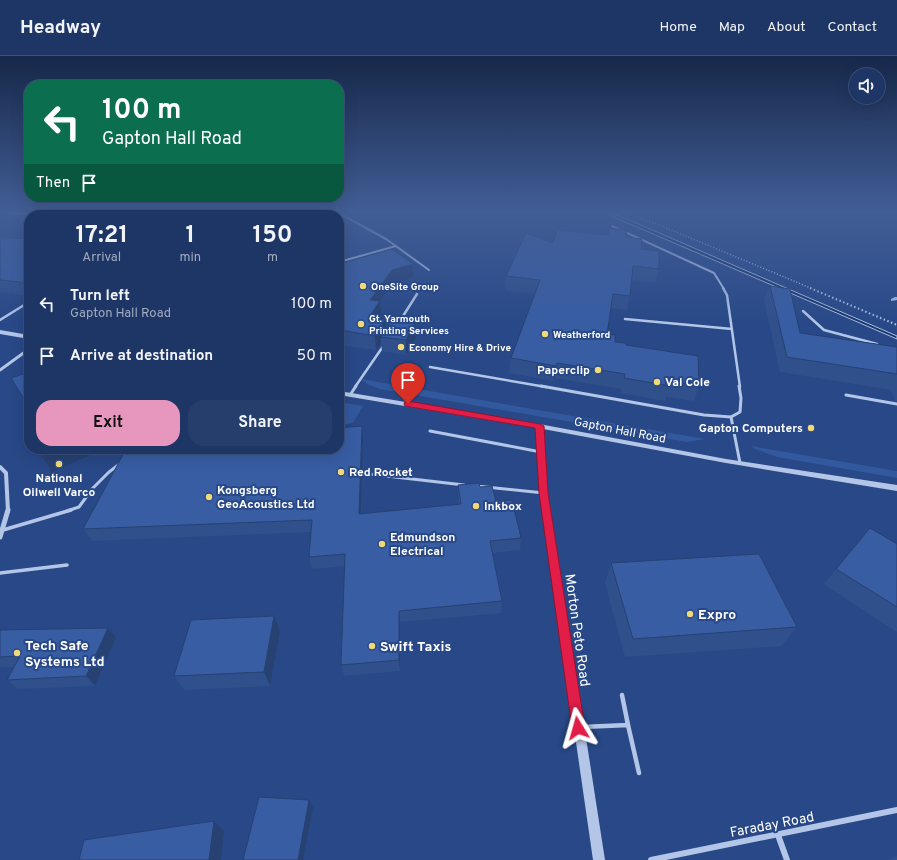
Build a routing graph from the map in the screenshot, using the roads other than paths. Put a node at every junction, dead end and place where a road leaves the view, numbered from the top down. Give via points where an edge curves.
1 (387, 249) edge
2 (399, 249) edge
3 (661, 249) edge
4 (344, 261) edge
5 (429, 270) dead end
6 (416, 294) dead end
7 (24, 305) edge
8 (803, 311) dead end
9 (625, 318) dead end
10 (0, 320) edge
11 (732, 329) junction
12 (394, 330) edge
13 (0, 332) edge
14 (24, 336) edge
15 (387, 341) edge
16 (883, 347) edge
17 (24, 353) edge
18 (430, 367) dead end
19 (0, 370) edge
20 (344, 394) edge
21 (350, 395) junction
22 (846, 396) dead end
23 (897, 404) edge
24 (731, 417) junction
25 (540, 426) junction
26 (430, 431) dead end
27 (541, 452) junction
28 (127, 458) edge
29 (740, 463) junction
30 (0, 466) edge
31 (369, 474) dead end
32 (897, 488) edge
33 (544, 493) junction
34 (3, 530) junction
35 (0, 538) edge
36 (67, 565) dead end
37 (0, 573) edge
38 (622, 695) dead end
39 (628, 725) junction
40 (578, 728) junction
41 (640, 773) dead end
42 (897, 810) edge
43 (778, 835) junction
44 (598, 860) edge
45 (651, 860) edge
46 (787, 860) edge

1 - 4 lane
2 - 5 lane
3 - 11 lane via 714,273 727,295
6 - 12 lane
7 - 10 lane
8 - 16 lane via 824,330
9 - 11 lane
11 - 24 lane via 741,398 740,412
13 - 14 street
15 - 21 lane
17 - 19 street
18 - 24 lane via 674,410
20 - 21 street, Gapton Hall Road
21 - 25 street, Gapton Hall Road
22 - 23 lane
24 - 29 lane
25 - 27 street, Morton Peto Road
25 - 29 street, Gapton Hall Road
26 - 27 lane
27 - 33 street, Morton Peto Road
28 - 34 lane via 92,489 79,507
29 - 32 street, Gapton Hall Road
30 - 34 street via 6,473 8,513
31 - 33 lane
33 - 40 street, Morton Peto Road
34 - 35 street
36 - 37 lane
38 - 39 lane
39 - 40 lane
39 - 41 lane
40 - 44 street, Morton Peto Road
42 - 43 street, Faraday Road
43 - 45 street, Faraday Road
43 - 46 street

